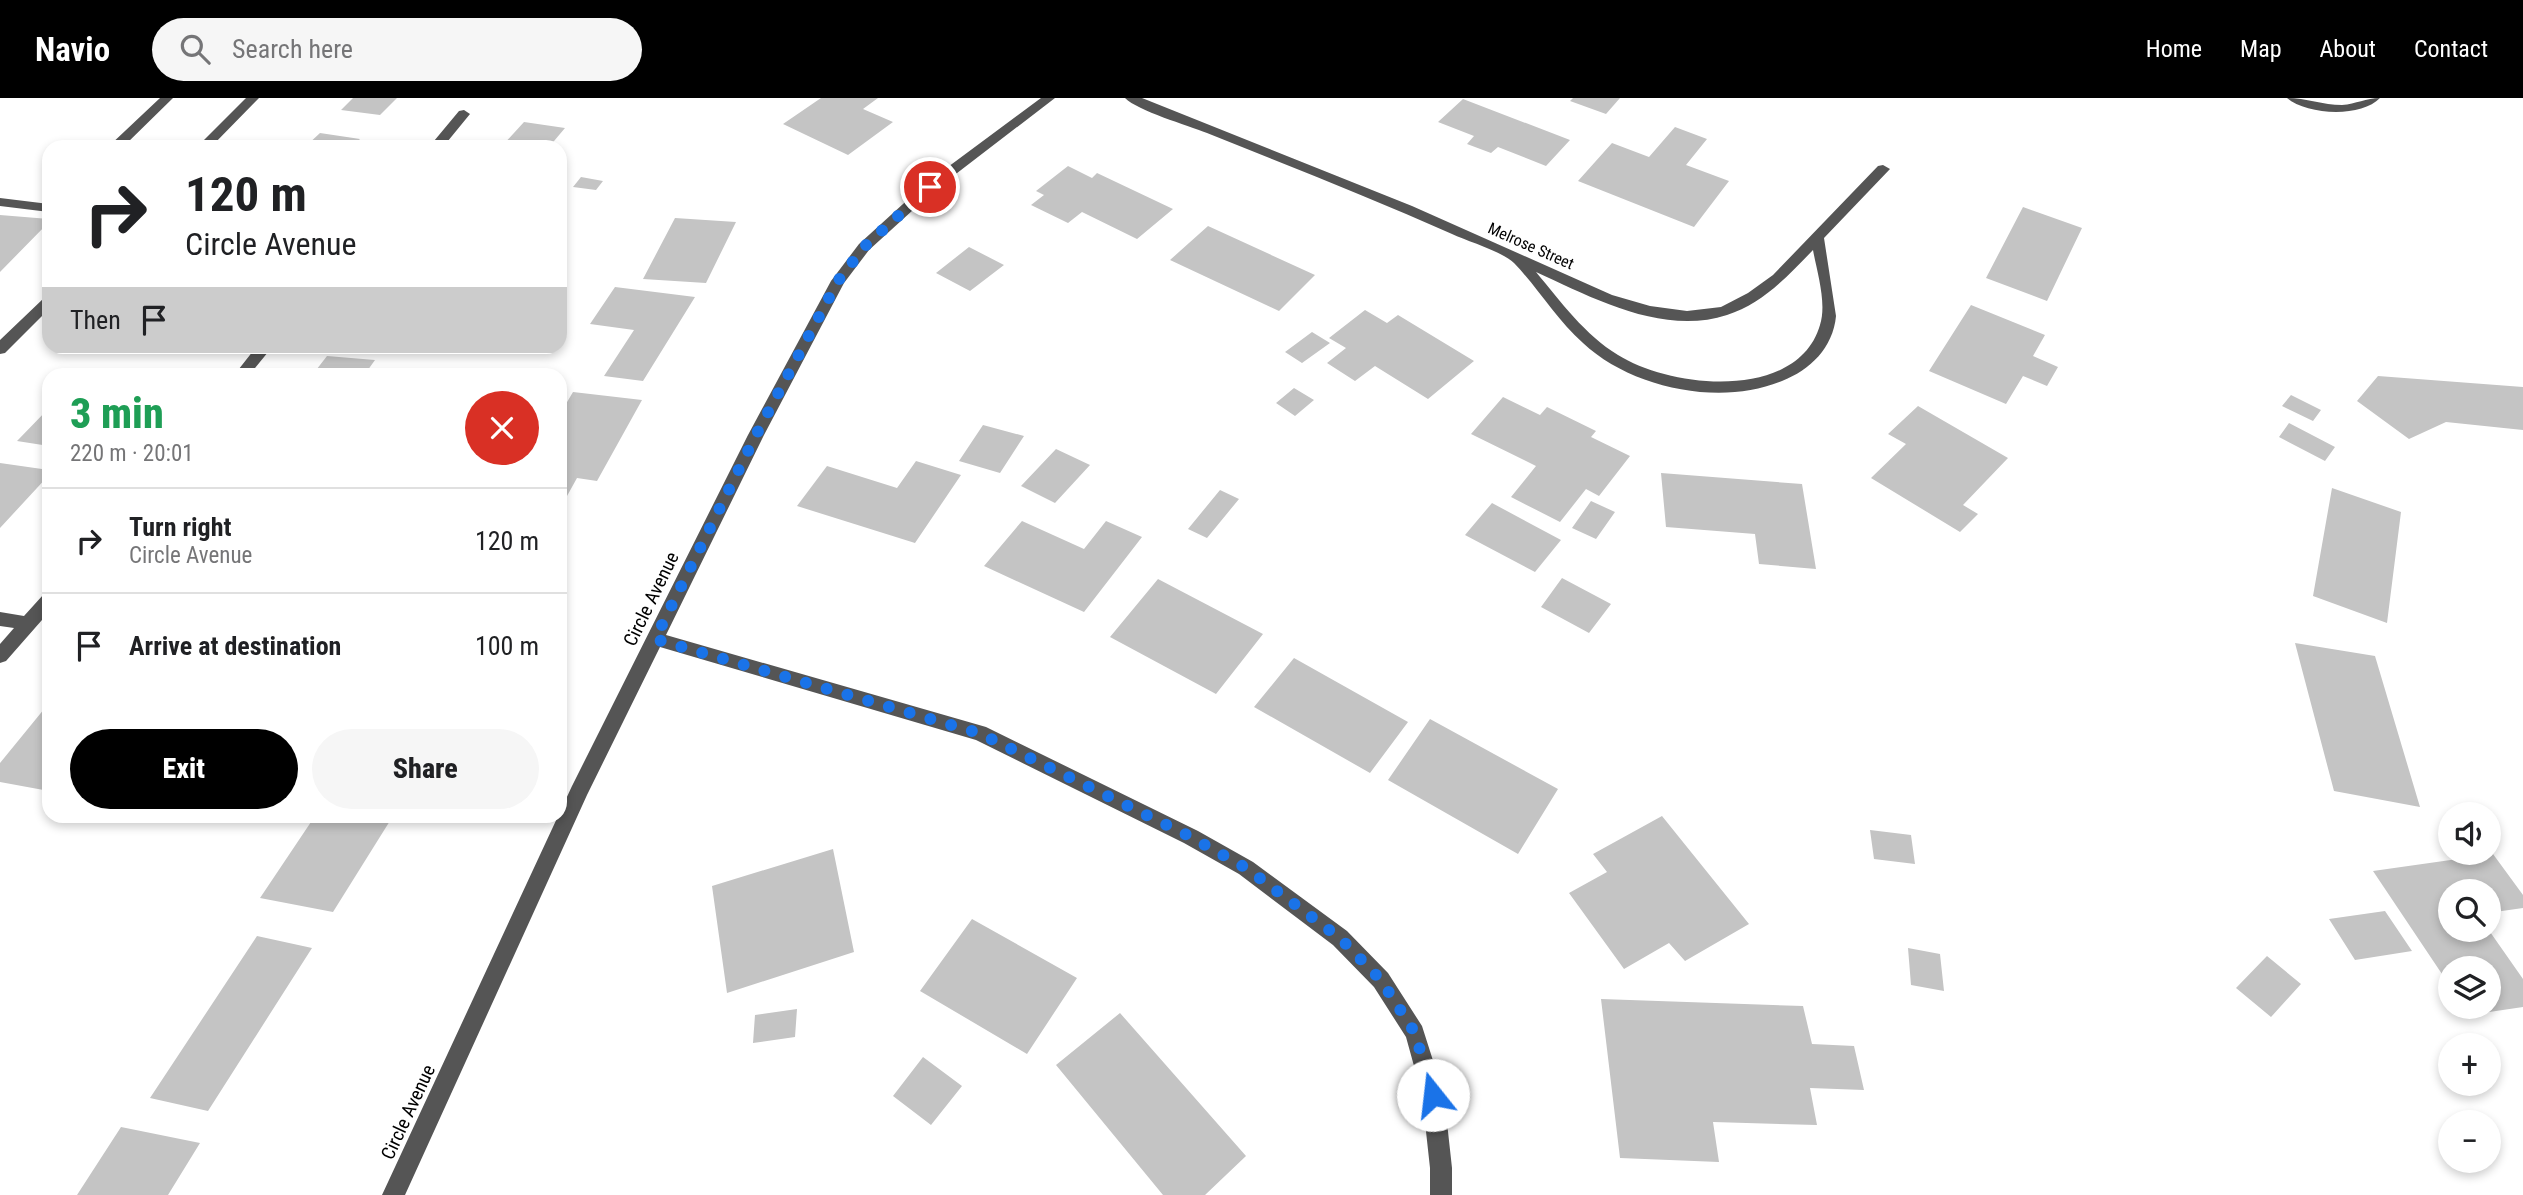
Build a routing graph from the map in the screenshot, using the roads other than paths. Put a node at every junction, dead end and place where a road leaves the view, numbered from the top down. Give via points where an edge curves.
1 (167, 98) edge
2 (253, 98) edge
3 (1049, 98) edge
4 (1131, 98) edge
5 (2293, 98) edge
6 (2374, 98) edge
7 (464, 114) dead end
8 (122, 140) edge
9 (211, 140) edge
10 (442, 140) edge
11 (1883, 169) dead end
12 (0, 202) edge
13 (42, 207) edge
14 (1817, 235) junction
15 (1515, 257) junction
16 (42, 308) edge
17 (0, 349) edge
18 (258, 354) edge
19 (247, 368) edge
20 (42, 608) edge
21 (0, 618) edge
22 (28, 624) junction
23 (655, 639) junction
24 (0, 656) edge
25 (567, 818) edge
26 (565, 823) edge
27 (393, 1195) edge
28 (1441, 1195) edge

1 - 8 street
2 - 9 street
3 - 23 street, Circle Avenue via 930,187 850,264 756,435
4 - 15 street, Melrose Street
5 - 6 street via 2322,107 2354,108
7 - 10 street
11 - 14 street, Melrose Street
12 - 13 street
14 - 15 street, Melrose Street via 1754,296 1724,311 1687,316 1648,311 1607,298
14 - 15 street via 1829,321 1825,338 1813,354 1785,373 1721,388 1666,381 1616,361 1579,331
16 - 17 street
18 - 19 street
20 - 22 street
21 - 22 street
22 - 24 street
23 - 25 street, Circle Avenue
23 - 28 street via 979,733 1246,868 1340,938 1381,980 1415,1033 1433,1095
26 - 27 street, Circle Avenue

